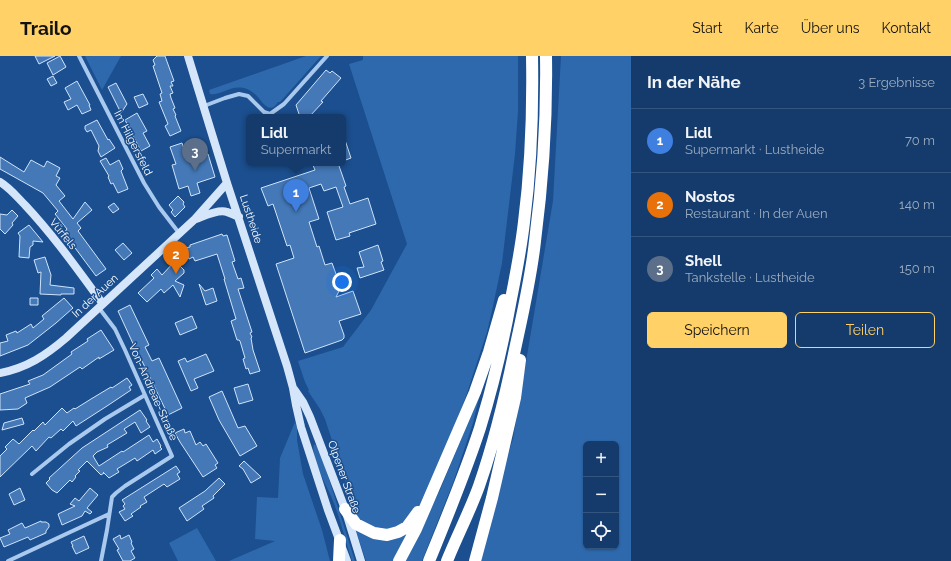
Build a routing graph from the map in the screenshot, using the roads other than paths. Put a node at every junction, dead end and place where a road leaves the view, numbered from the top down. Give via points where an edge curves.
1 (79, 56) edge
2 (188, 56) edge
3 (327, 56) edge
4 (532, 56) edge
5 (546, 56) edge
6 (204, 106) junction
7 (0, 182) edge
8 (227, 183) junction
9 (239, 218) junction
10 (195, 219) junction
11 (179, 233) junction
12 (520, 251) junction
13 (101, 306) junction
14 (523, 312) junction
15 (0, 373) edge
16 (293, 388) junction
17 (145, 395) junction
18 (303, 402) joint
19 (32, 474) dead end
20 (434, 488) junction
21 (345, 509) junction
22 (109, 514) junction
23 (340, 540) junction
24 (8, 561) edge
25 (101, 561) edge
26 (339, 561) edge
27 (347, 561) edge
28 (361, 561) edge
29 (399, 561) edge
30 (429, 561) edge
31 (446, 561) edge
32 (475, 561) edge

1 - 11 street, Im Hilgersfeld via 144,184
2 - 6 main road, Lustheide
3 - 6 street via 284,104 270,114 264,112 248,96 239,94
4 - 12 highway via 530,157
5 - 14 highway via 544,156 535,242
6 - 8 main road, Lustheide
7 - 13 main road, Vürfels via 33,214 70,260
8 - 9 main road, Lustheide
8 - 10 main road, In der Auen
9 - 10 main road, In der Auen via 224,211
9 - 16 main road, Lustheide
10 - 11 main road, In der Auen
11 - 13 main road, In der Auen
12 - 20 highway via 481,377
12 - 30 highway via 505,332 480,428 460,486
13 - 15 main road, In der Auen via 47,354 26,366
13 - 17 street, Von-Andreae-Straße via 125,350
14 - 31 highway via 507,388 479,486
14 - 32 highway via 520,368 515,398
16 - 18 main road, Lustheide
16 - 23 main road, Lustheide via 298,415
17 - 19 street via 69,444
17 - 22 street, Von-Andreae-Straße via 172,456 116,493 112,497
18 - 21 main road, Olpener Straße
20 - 21 highway via 407,527 387,535 374,533 356,524
20 - 29 highway
21 - 28 main road, Olpener Straße
22 - 24 street
22 - 25 street
23 - 26 highway
23 - 27 main road

